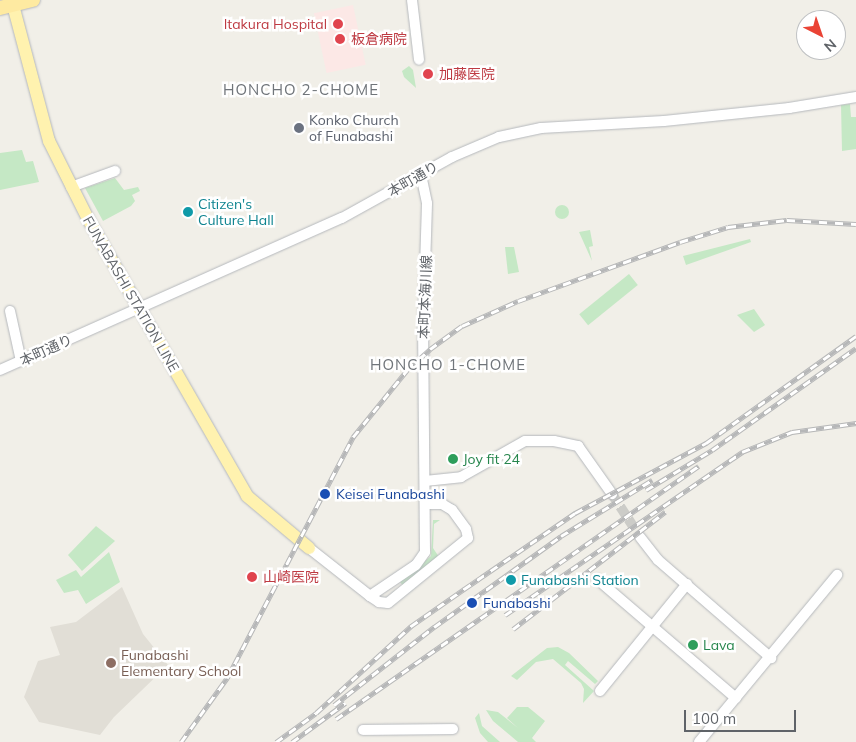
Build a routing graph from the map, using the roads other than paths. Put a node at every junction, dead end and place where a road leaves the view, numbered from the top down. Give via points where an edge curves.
1 (33, 0) edge
2 (412, 0) edge
3 (6, 7) edge
4 (418, 60) dead end
5 (856, 97) edge
6 (115, 171) dead end
7 (421, 175) junction
8 (71, 187) junction
9 (139, 309) junction
10 (10, 312) dead end
11 (22, 361) junction
12 (0, 370) edge
13 (425, 481) junction
14 (612, 494) tunnel mouth
15 (426, 504) junction
16 (640, 537) tunnel mouth
17 (309, 548) joint
18 (837, 575) dead end
19 (597, 579) dead end
20 (686, 584) junction
21 (370, 596) junction
22 (653, 627) junction
23 (771, 658) junction
24 (600, 692) dead end
25 (736, 698) junction
26 (453, 729) dead end
27 (363, 730) dead end
28 (699, 742) edge

1 - 3 highway
2 - 4 street
3 - 8 main road, FUNABASHI STATION LINE via 46,133
5 - 7 street, 本町通り via 789,108 520,131 483,143
6 - 8 street
7 - 9 street, 本町通り via 349,214
7 - 13 street, 本町本海川線 via 427,203 422,331
8 - 9 main road, FUNABASHI STATION LINE
9 - 11 street, 本町通り
9 - 17 main road, FUNABASHI STATION LINE via 247,496
10 - 11 street
11 - 12 street, 本町通り
13 - 14 street via 462,477 525,441 554,441 578,446
13 - 15 street, 本町本海川線
15 - 21 street, 本町本海川線 via 423,557
15 - 21 street via 442,504 452,510 466,529 466,542 393,600 384,603
16 - 20 street via 653,555
17 - 21 street
18 - 23 street
19 - 22 street
20 - 22 street
20 - 23 street
22 - 24 street
22 - 25 street
23 - 25 street
25 - 28 street
26 - 27 street

